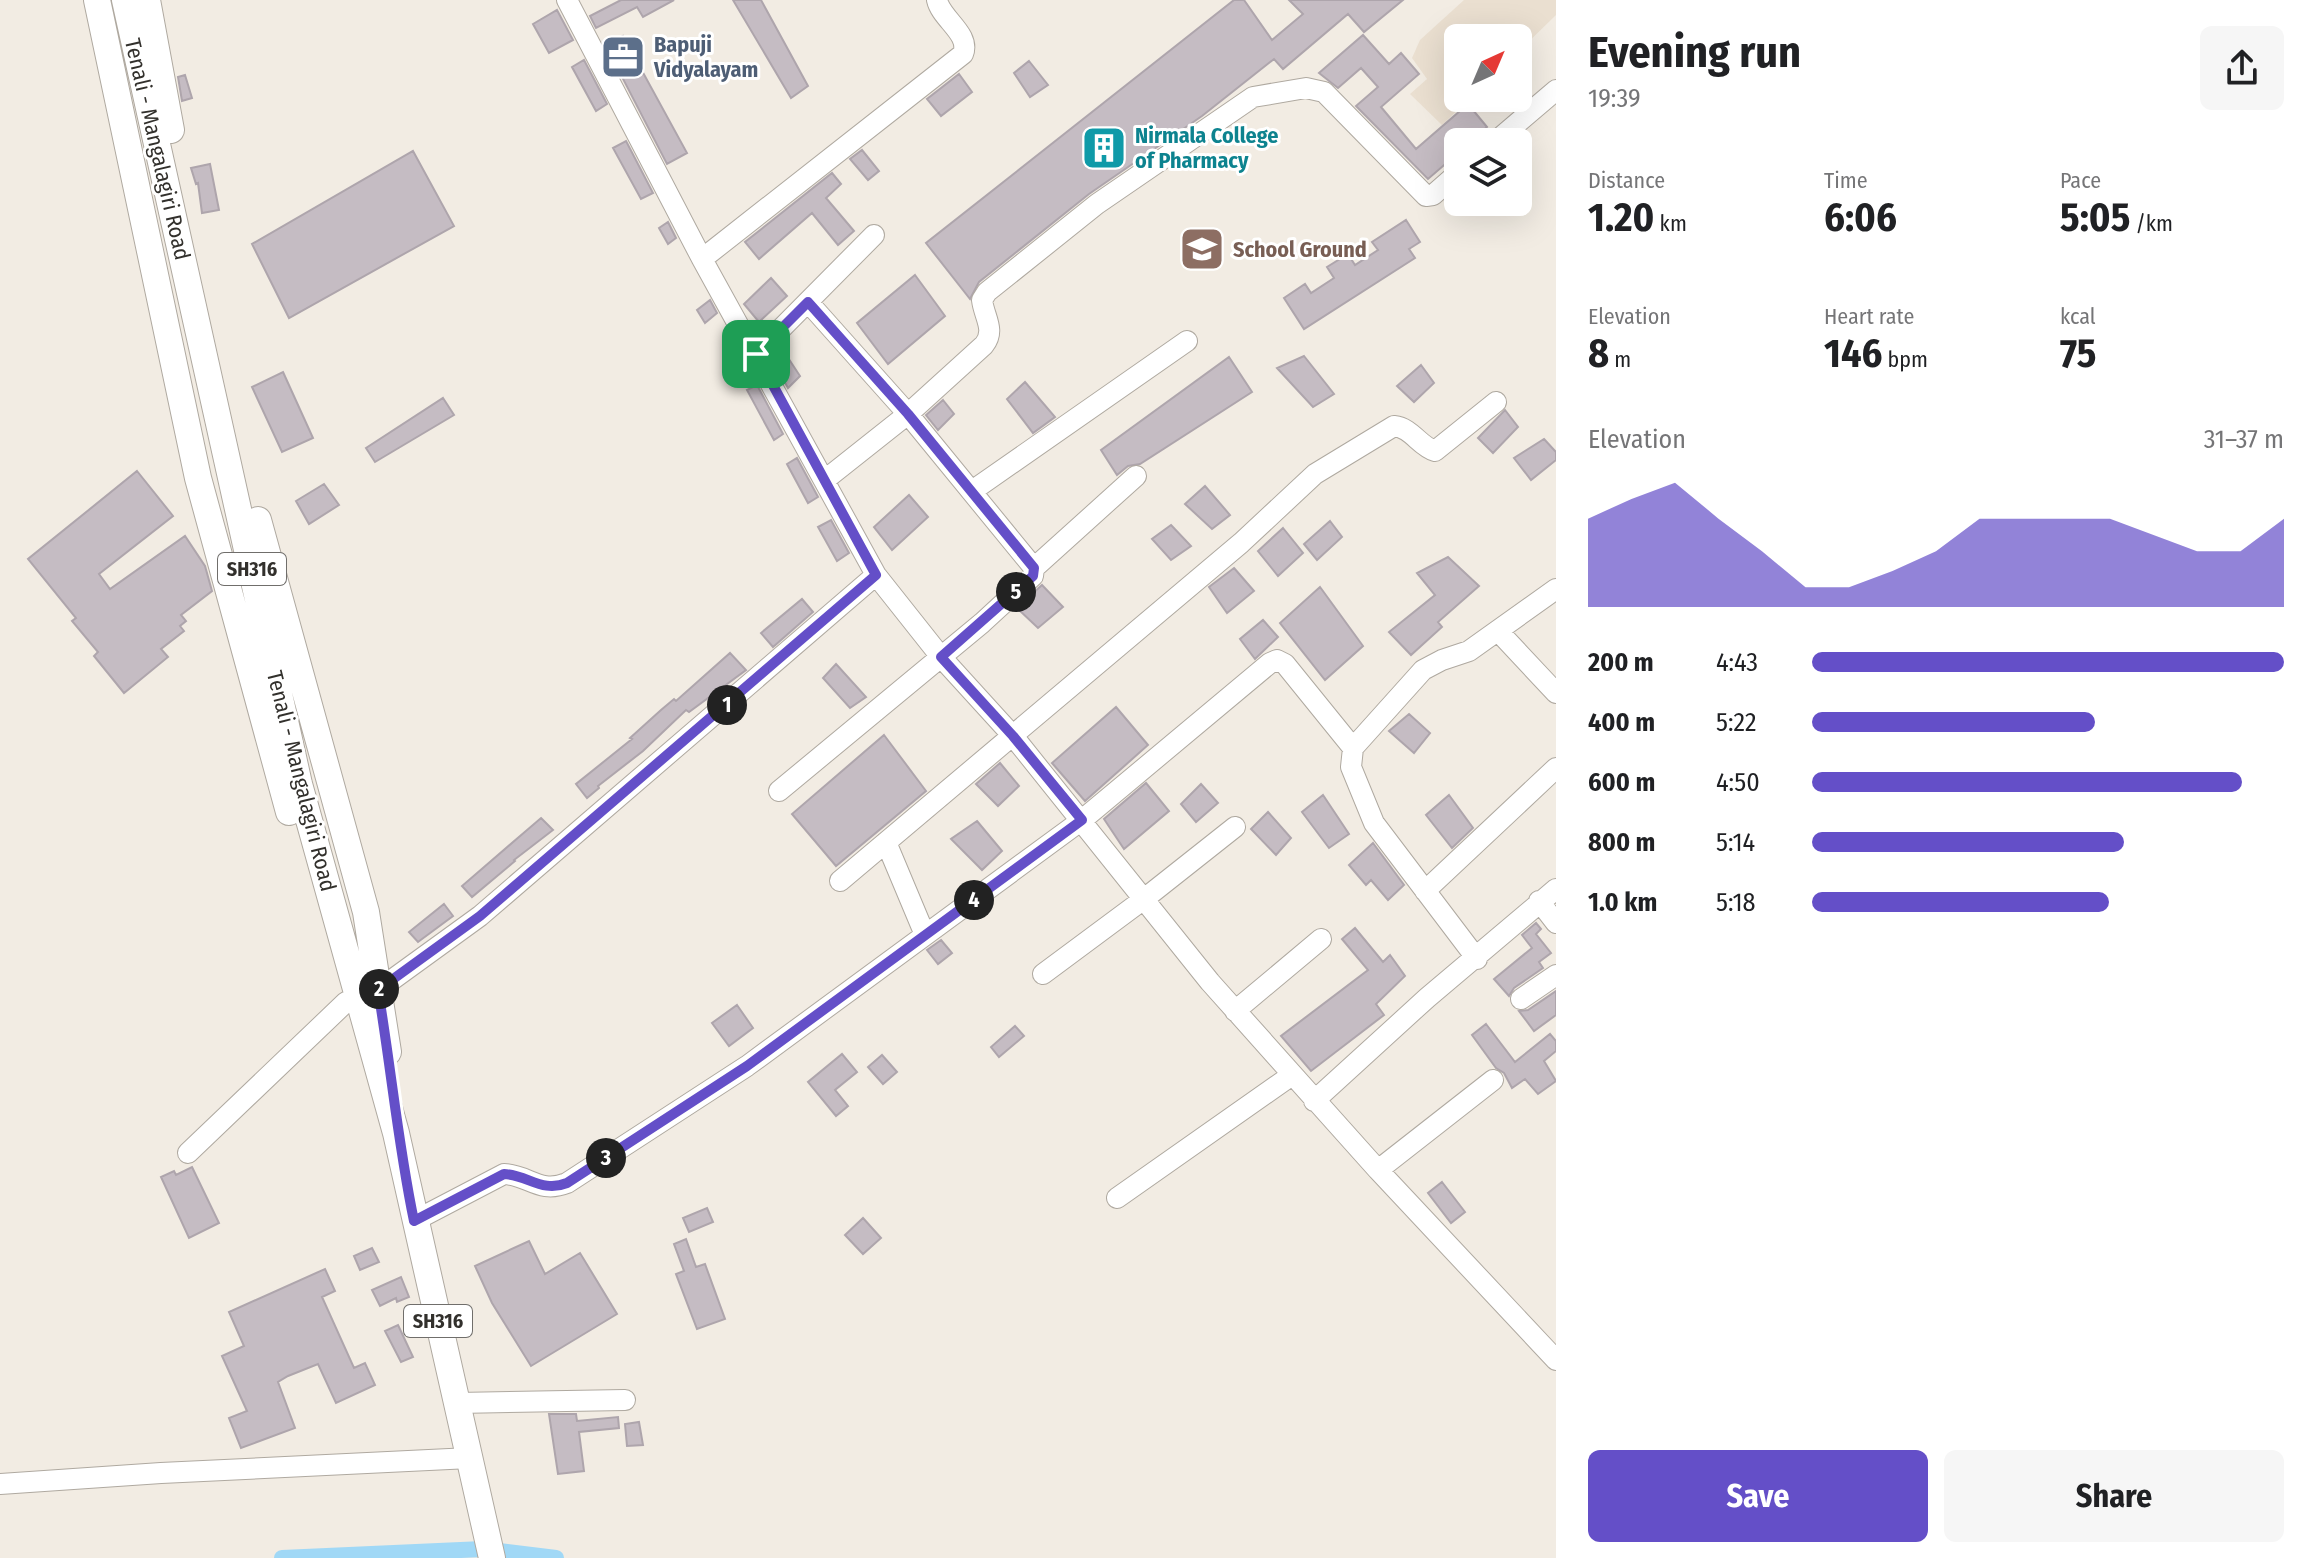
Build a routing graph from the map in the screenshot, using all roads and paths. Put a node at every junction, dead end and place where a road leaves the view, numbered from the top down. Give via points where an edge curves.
1 (97, 0) edge
2 (125, 0) edge
3 (147, 0) edge
4 (567, 0) edge
5 (937, 0) edge
6 (1556, 90) edge
7 (1511, 128) edge
8 (1444, 185) edge
9 (874, 235) dead end
10 (702, 259) junction
11 (808, 302) junction
12 (1187, 341) dead end
13 (756, 354) junction
14 (1496, 402) dead end
15 (908, 414) junction
16 (1136, 476) dead end
17 (826, 479) junction
18 (972, 491) junction
19 (1034, 568) junction
20 (876, 575) junction
21 (1556, 589) edge
22 (1498, 631) junction
23 (941, 657) junction
24 (1556, 693) edge
25 (1013, 736) junction
26 (1353, 748) junction
27 (1556, 768) edge
28 (779, 791) dead end
29 (1082, 820) junction
30 (1235, 827) dead end
31 (886, 842) junction
32 (840, 881) dead end
33 (1425, 891) junction
34 (1548, 895) edge
35 (1144, 899) junction
36 (1556, 923) edge
37 (925, 935) junction
38 (1321, 939) dead end
39 (1477, 959) junction
40 (1043, 974) dead end
41 (1556, 975) edge
42 (378, 990) junction
43 (1521, 999) dead end
44 (346, 1002) junction
45 (1235, 1011) junction
46 (1292, 1075) junction
47 (1493, 1080) dead end
48 (1314, 1101) junction
49 (188, 1153) dead end
50 (1378, 1170) junction
51 (404, 1171) junction
52 (1117, 1198) dead end
53 (414, 1221) junction
54 (1556, 1360) edge
55 (625, 1400) dead end
56 (457, 1403) junction
57 (470, 1458) junction
58 (0, 1484) edge
59 (492, 1558) edge

1 - 44 main road via 198,478
2 - 51 main road, Tenali - Mangalagiri Road / SH316 via 299,784
3 - 42 main road via 197,270 253,501 366,912
4 - 10 street
5 - 10 street via 939,11 964,40 963,54
6 - 7 street
8 - 15 street via 1426,196 1324,92 1306,88 1253,97 1097,204 987,292 982,300 989,337
9 - 11 street
10 - 13 street
11 - 13 street
11 - 15 street
12 - 18 street
13 - 17 street
14 - 25 street via 1435,451 1394,426 1315,474
15 - 17 street
15 - 18 street
16 - 19 street
17 - 20 street
18 - 19 street
19 - 23 street via 1033,576
20 - 23 street
20 - 42 street via 480,916
21 - 22 street
22 - 24 street
22 - 26 street via 1469,651 1423,670
23 - 25 street
23 - 28 street
25 - 29 street
25 - 31 street
26 - 29 street via 1277,660
26 - 33 street via 1351,767 1374,823
27 - 33 street
29 - 35 street
29 - 37 street
30 - 35 street
31 - 32 street
31 - 37 street
33 - 39 street
34 - 36 street
34 - 39 street
35 - 40 street
35 - 45 street
37 - 53 street via 747,1066 567,1183 540,1186 504,1174
38 - 45 street
39 - 48 street
41 - 43 street
42 - 51 main road
44 - 49 street
44 - 51 main road
45 - 46 street
46 - 48 street
46 - 52 street
47 - 50 street
48 - 50 street
50 - 54 street
51 - 53 main road, Tenali - Mangalagiri Road / SH316
53 - 56 main road, Tenali - Mangalagiri Road / SH316
55 - 56 street
56 - 57 main road, Tenali - Mangalagiri Road / SH316
57 - 58 street
57 - 59 main road, Tenali - Mangalagiri Road / SH316

